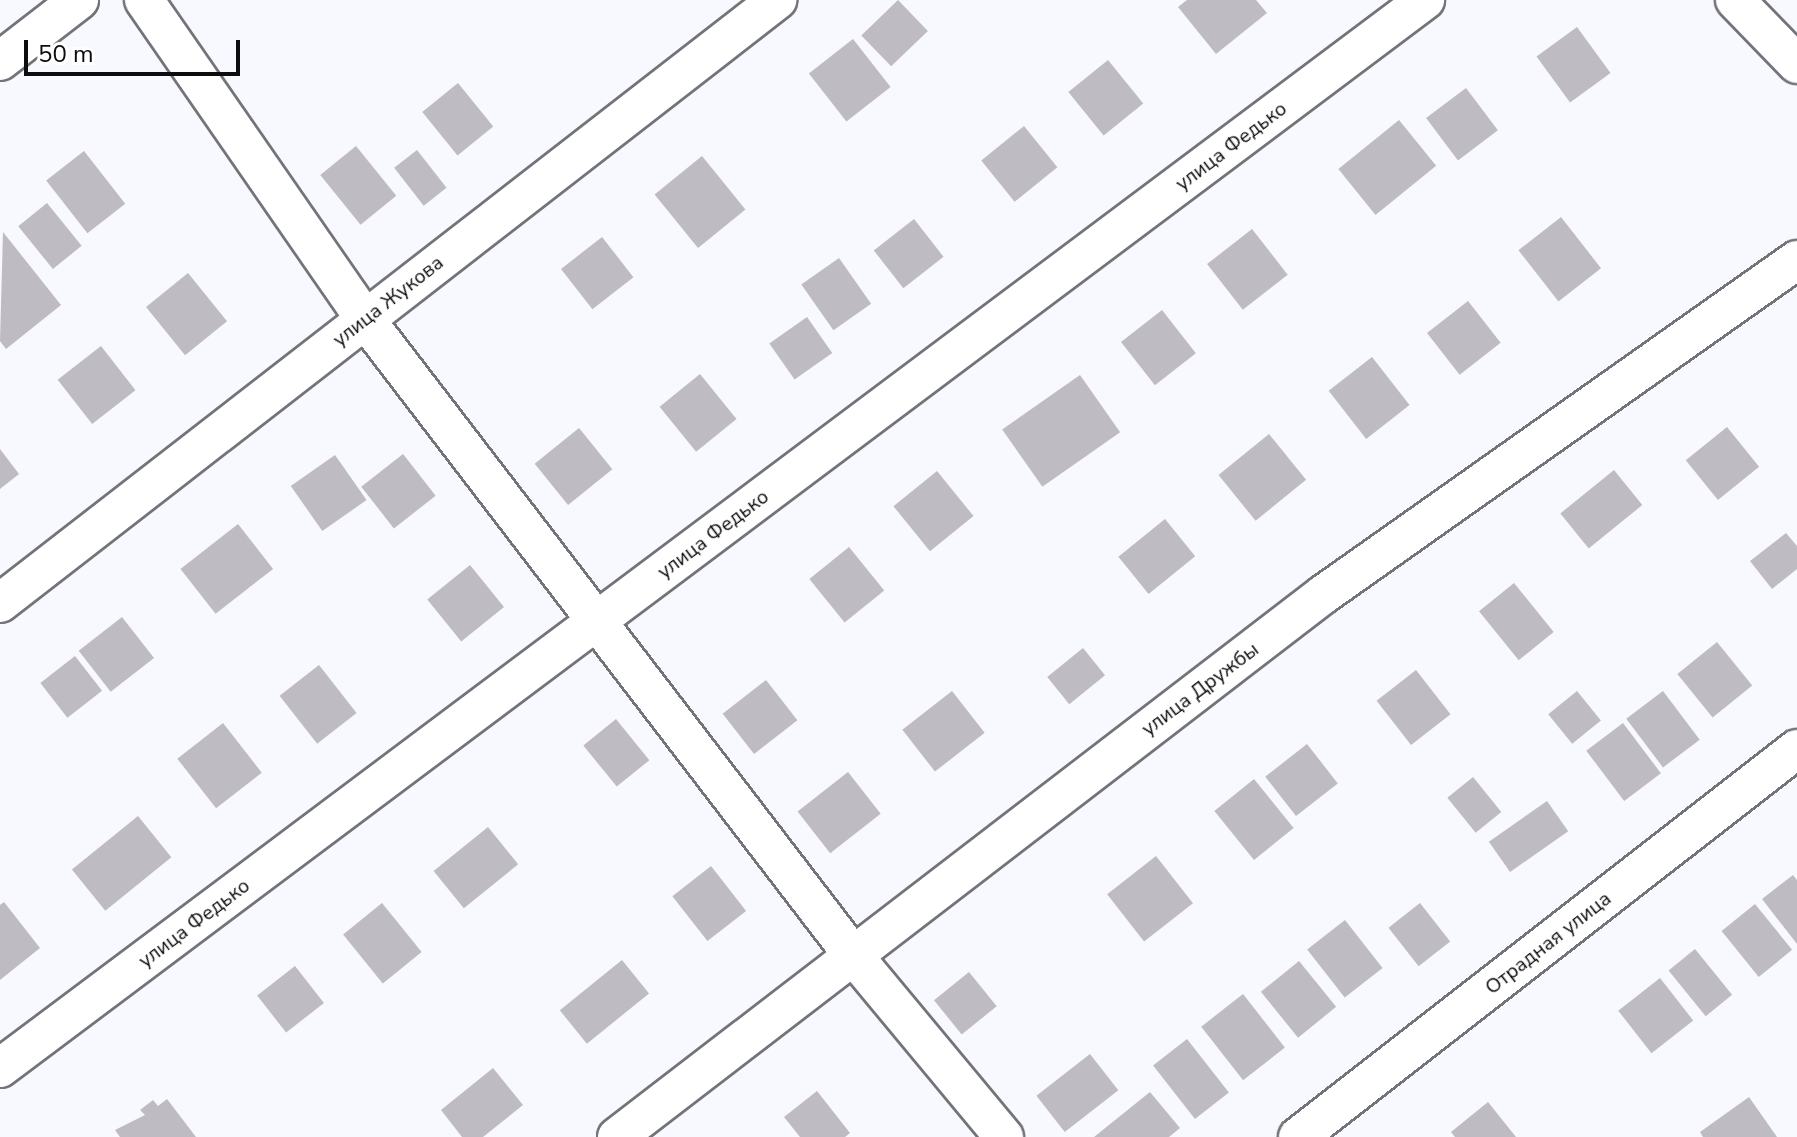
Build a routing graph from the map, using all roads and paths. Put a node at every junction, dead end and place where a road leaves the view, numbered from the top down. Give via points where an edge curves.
1 (79, 0) edge
2 (144, 0) edge
3 (777, 0) edge
4 (1425, 0) edge
5 (1735, 0) edge
6 (0, 61) edge
7 (1797, 64) edge
8 (1797, 260) edge
9 (365, 319) junction
10 (0, 603) edge
11 (596, 622) junction
12 (1797, 749) edge
13 (852, 954) junction
14 (0, 1068) edge
15 (617, 1137) edge
16 (1004, 1137) edge
17 (1298, 1137) edge

1 - 6 street
2 - 9 street
3 - 9 street, улица Жукова
4 - 11 street, улица Федько
5 - 7 street
8 - 13 street, улица Дружбы via 1324,594
9 - 10 street, улица Жукова
9 - 11 street
11 - 13 street
11 - 14 street, улица Федько
12 - 17 street, Отрадная улица
13 - 15 street, улица Дружбы
13 - 16 street

